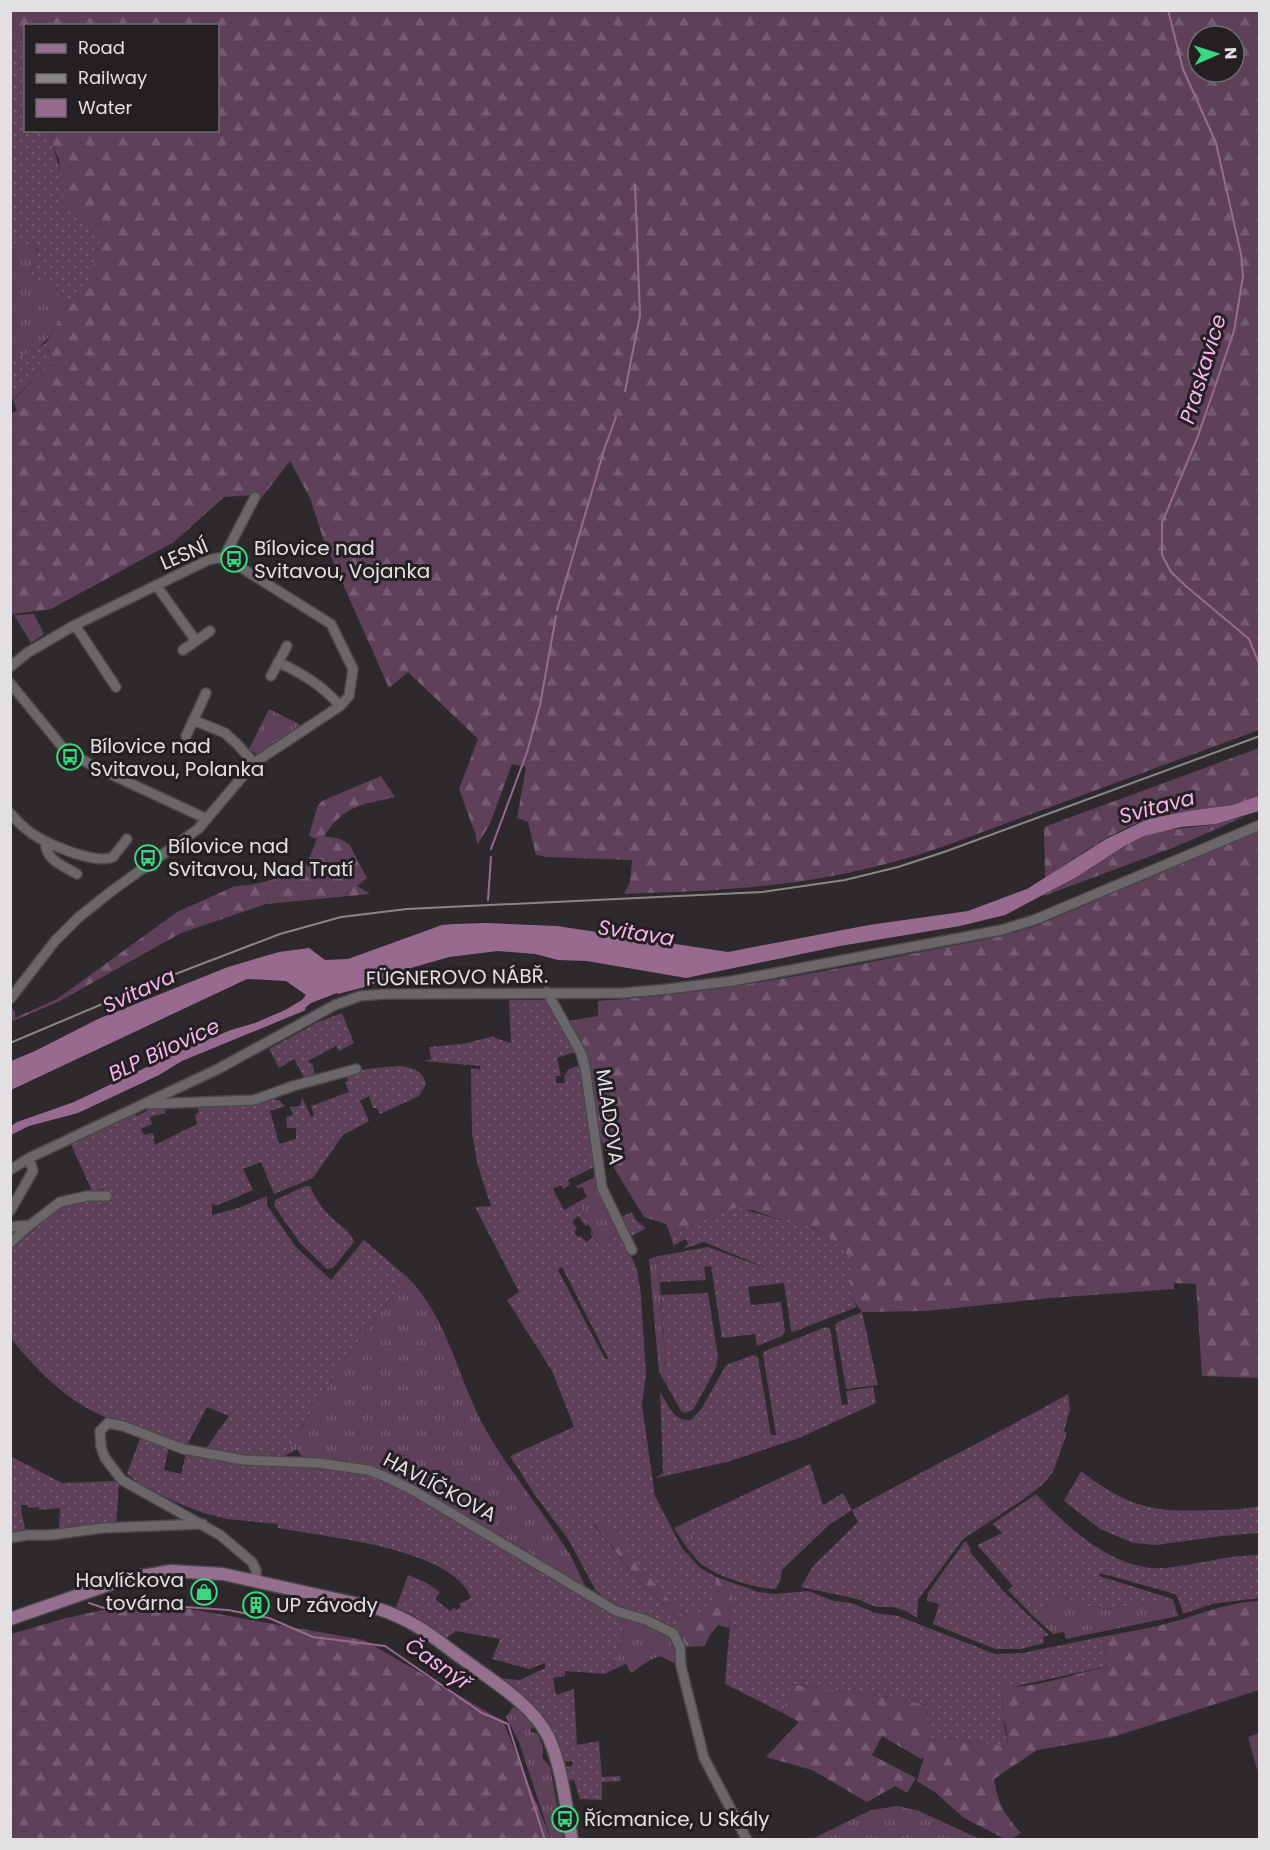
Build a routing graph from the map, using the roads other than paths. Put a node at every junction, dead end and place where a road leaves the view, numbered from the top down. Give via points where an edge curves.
1 (255, 497) dead end
2 (224, 557) junction
3 (156, 585) junction
4 (75, 625) junction
5 (210, 631) dead end
6 (196, 641) junction
7 (287, 646) dead end
8 (183, 650) dead end
9 (278, 662) junction
10 (10, 667) edge
11 (271, 676) dead end
12 (10, 683) edge
13 (116, 687) dead end
14 (206, 693) dead end
15 (340, 706) junction
16 (193, 720) junction
17 (186, 736) dead end
18 (254, 763) junction
19 (10, 813) edge
20 (207, 819) junction
21 (1260, 825) edge
22 (127, 839) dead end
23 (45, 841) junction
24 (77, 874) dead end
25 (547, 992) junction
26 (10, 999) edge
27 (356, 1069) dead end
28 (146, 1104) junction
29 (29, 1158) junction
30 (10, 1170) edge
31 (107, 1196) dead end
32 (10, 1211) edge
33 (30, 1225) junction
34 (10, 1227) edge
35 (10, 1243) edge
36 (632, 1250) dead end
37 (203, 1524) junction
38 (10, 1538) edge
39 (256, 1582) junction
40 (10, 1619) edge
41 (572, 1839) edge
42 (747, 1839) edge

1 - 2 street
2 - 3 street, LESNÍ via 208,560
2 - 15 street, LESNÍ via 331,624 352,669 349,696
3 - 4 street, LESNÍ
3 - 6 street, LESNÍ
4 - 10 street, LESNÍ
4 - 13 street
5 - 6 street
6 - 8 street
7 - 9 street
9 - 11 street
9 - 15 street via 307,676
12 - 20 street via 64,749
14 - 16 street
15 - 18 street
16 - 17 street
16 - 18 street via 225,733
18 - 20 street
19 - 23 street
20 - 26 street via 79,917
21 - 25 street, FÜGNEROVO NÁBŘ. via 1034,920 1001,930 732,981 623,993
22 - 23 street via 116,855 104,860
23 - 24 street via 50,859
25 - 28 street, FÜGNEROVO NÁBŘ. via 360,996 327,1009
25 - 36 street, MLADOVA via 582,1053 602,1188
27 - 28 street, FÜGNEROVO NÁBŘ. via 254,1100
28 - 29 street, FÜGNEROVO NÁBŘ.
29 - 30 street, FÜGNEROVO NÁBŘ.
29 - 32 street via 33,1171
31 - 33 street via 60,1202
33 - 34 street
33 - 35 street
37 - 38 street via 102,1528
37 - 39 street, HAVLÍČKOVA via 249,1557 255,1567
37 - 42 street, HAVLÍČKOVA via 122,1480 105,1458 100,1431 108,1423 183,1449 244,1460 308,1462 368,1470 416,1492 616,1611 674,1633 704,1758
39 - 40 main road via 224,1574 171,1571 125,1579
39 - 41 main road via 399,1616 421,1628 526,1708 547,1736 556,1760

